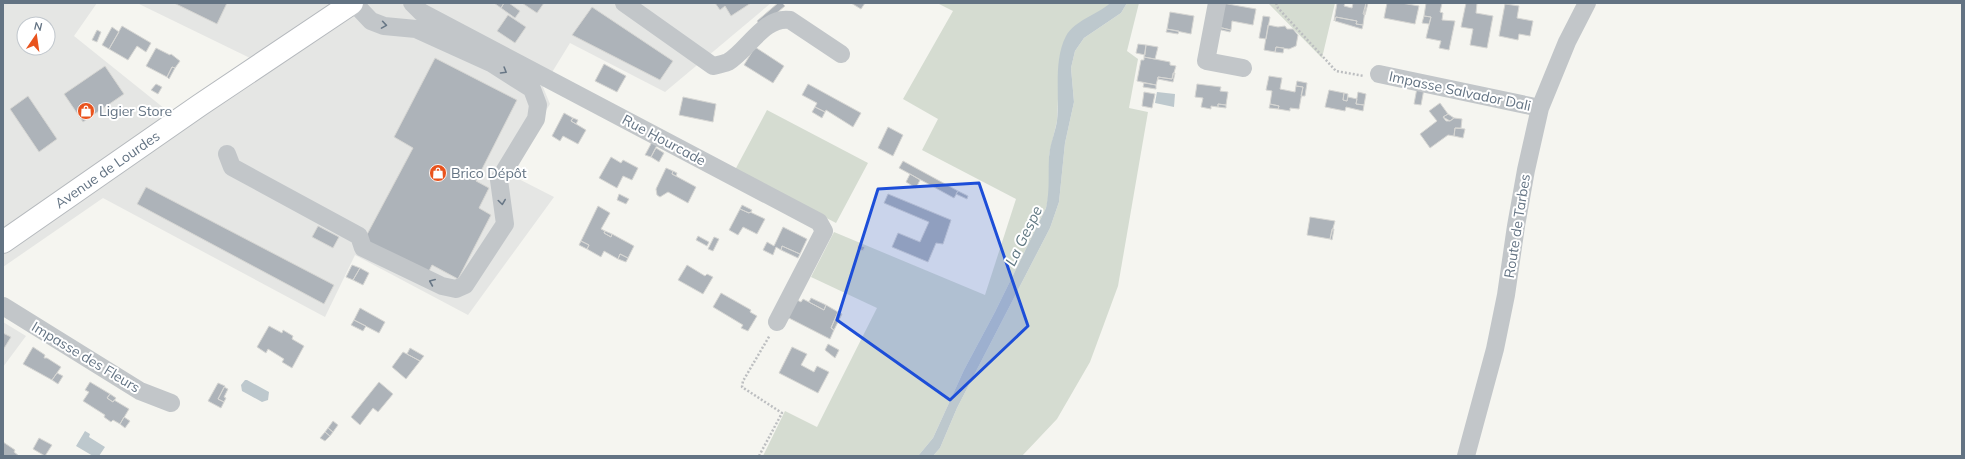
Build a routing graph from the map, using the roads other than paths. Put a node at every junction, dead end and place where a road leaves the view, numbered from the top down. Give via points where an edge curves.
1 (353, 3) edge
2 (412, 3) edge
3 (624, 3) edge
4 (1216, 3) edge
5 (1587, 3) edge
6 (841, 54) dead end
7 (1243, 68) dead end
8 (1379, 74) road end
9 (1540, 108) junction
10 (227, 154) dead end
11 (3, 242) edge
12 (3, 306) edge
13 (777, 322) road end
14 (171, 403) dead end
15 (1466, 456) edge

1 -> 10 street via 377,24 416,29 491,63 532,89 536,97 536,119 499,180 505,224 465,285 456,289 442,286 363,248 359,236 232,167
1 - 11 main road, Avenue de Lourdes
2 - 13 street, Rue Hourcade via 421,12 819,222 824,231
3 - 6 street via 712,66 727,62 771,23 783,19 790,20
4 - 7 street via 1206,61
5 - 9 street, Route de Tarbes via 1567,42
8 - 9 street, Impasse Salvador Dali
9 - 15 street, Route de Tarbes via 1524,177 1496,349
12 - 14 street, Impasse des Fleurs via 140,391

